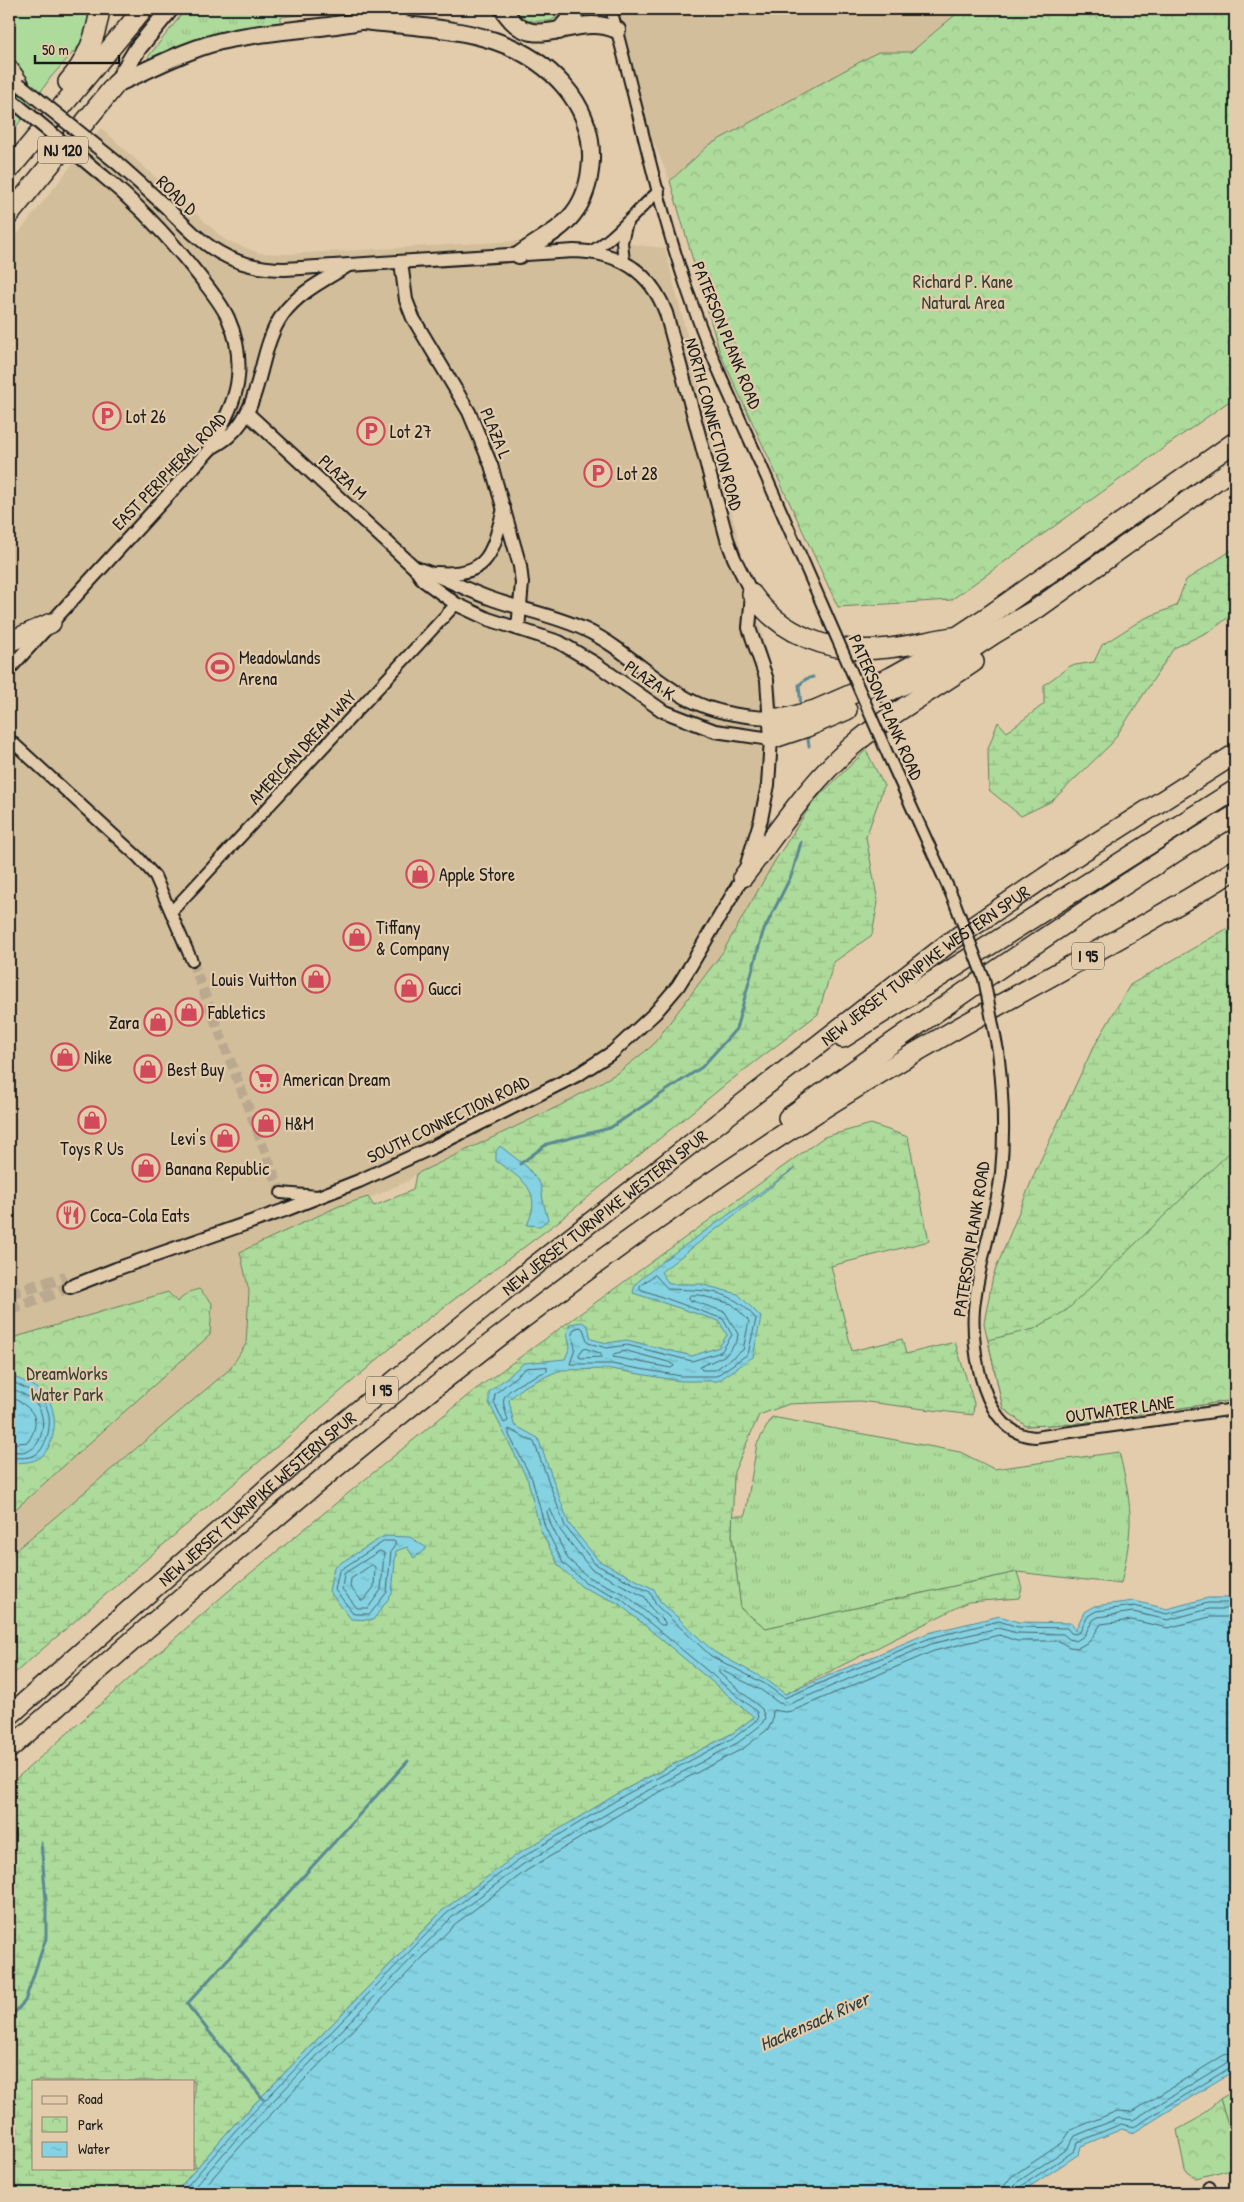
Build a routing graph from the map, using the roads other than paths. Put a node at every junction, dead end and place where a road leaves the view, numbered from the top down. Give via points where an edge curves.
1 (100, 9) edge
2 (143, 9) edge
3 (170, 9) edge
4 (404, 9) edge
5 (503, 9) edge
6 (578, 9) edge
7 (611, 9) edge
8 (364, 21) junction
9 (617, 30) junction
10 (559, 31) junction
11 (11, 82) edge
12 (116, 84) junction
13 (23, 152) junction
14 (9, 170) edge
15 (659, 191) junction
16 (9, 215) edge
17 (627, 222) junction
18 (589, 252) junction
19 (519, 255) junction
20 (401, 262) junction
21 (624, 262) junction
22 (349, 265) junction
23 (246, 413) junction
24 (1235, 442) edge
25 (211, 448) junction
26 (1235, 467) edge
27 (504, 508) junction
28 (415, 568) junction
29 (431, 573) junction
30 (752, 594) junction
31 (456, 604) junction
32 (520, 608) junction
33 (1038, 608) junction
34 (51, 623) junction
35 (518, 629) junction
36 (961, 635) junction
37 (9, 642) edge
38 (9, 669) edge
39 (817, 716) junction
40 (771, 718) junction
41 (792, 724) junction
42 (771, 738) junction
43 (9, 739) edge
44 (1235, 754) edge
45 (1235, 790) edge
46 (1235, 815) edge
47 (1235, 870) edge
48 (743, 877) junction
49 (172, 912) junction
50 (192, 961) tunnel mouth
51 (770, 1082) junction
52 (728, 1172) junction
53 (281, 1193) dead end
54 (322, 1196) junction
55 (68, 1282) tunnel mouth
56 (1235, 1409) edge
57 (1011, 1429) joint
58 (9, 1716) edge
59 (9, 1749) edge

1 - 13 highway via 92,43 79,70 59,93
2 - 13 highway, NJ 120
3 - 12 main road via 138,48
4 - 8 main road, NJ 120
5 - 10 main road via 528,31
6 - 10 main road
7 - 9 street, PATERSON PLANK ROAD
8 - 12 main road, NJ 120 via 228,40 188,52
8 - 19 main road via 448,30 496,41 550,71 575,100 586,122 590,146 589,176 584,196 574,214 560,228
9 - 10 main road via 593,24
9 - 15 street, PATERSON PLANK ROAD
11 - 22 street, ROAD D, bridge via 116,162 197,238 234,260 270,269
11 - 25 street, ROAD D, bridge via 164,233 214,294 231,327 237,348 238,379 230,409
12 - 16 highway, NJ 120
13 - 14 highway, NJ 120
15 - 17 street
15 - 57 street, PATERSON PLANK ROAD, bridge via 693,307 953,898 984,979 998,1051 1003,1111 1001,1171 974,1321 985,1390 996,1414
17 - 18 street
17 - 21 street via 622,242
18 - 19 street, NORTH CONNECTION ROAD
18 - 21 street, NORTH CONNECTION ROAD
19 - 20 street, NORTH CONNECTION ROAD
20 - 22 street, NORTH CONNECTION ROAD
20 - 27 street, PLAZA L via 406,300 413,318 469,412 491,465
21 - 30 street, NORTH CONNECTION ROAD via 647,280 662,303 727,539
22 - 23 street, EAST PERIPHERAL ROAD via 308,290 283,314 267,345
23 - 25 street, EAST PERIPHERAL ROAD via 231,435
23 - 28 street, PLAZA M
24 - 36 highway
25 - 34 street, EAST PERIPHERAL ROAD
26 - 33 highway
27 - 29 street via 494,546 482,563 468,572 455,575
27 - 32 street, PLAZA L via 520,566
28 - 29 street, PLAZA M
28 - 31 street, PLAZA M via 423,580
29 - 32 street, PLAZA M via 469,591
30 - 36 highway via 767,613 786,628 806,638 839,647 886,649
30 - 40 street via 749,628 767,680
31 - 35 street, PLAZA M
31 - 49 street, AMERICAN DREAM WAY
32 - 35 street, PLAZA L
32 - 40 street, PLAZA K via 586,629 674,690 705,707 744,717
33 - 39 highway via 950,663
33 - 48 highway via 1004,640 850,747 818,781
34 - 37 highway
34 - 38 street, EAST PERIPHERAL ROAD
35 - 42 street, PLAZA K via 560,642 645,700 680,719 715,731
36 - 39 highway via 904,670
39 - 41 highway
40 - 41 highway
40 - 42 street
41 - 42 highway
42 - 48 street via 766,799
43 - 49 street via 146,866 155,876
44 - 51 highway, NEW JERSEY TURNPIKE WESTERN SPUR / I 95 via 950,942
45 - 51 highway via 803,1065
46 - 52 highway via 1122,887 884,1048 760,1139
47 - 52 highway, NEW JERSEY TURNPIKE WESTERN SPUR / I 95 via 940,1038 829,1105
48 - 54 street, SOUTH CONNECTION ROAD via 671,994 612,1052 578,1074 470,1130
49 - 50 street
51 - 58 highway, NEW JERSEY TURNPIKE WESTERN SPUR / I 95 via 496,1296 369,1401
52 - 59 highway, NEW JERSEY TURNPIKE WESTERN SPUR / I 95 via 515,1324 380,1430 228,1556
53 - 54 street
54 - 55 street, SOUTH CONNECTION ROAD via 86,1280
56 - 57 street, OUTWATER LANE via 1043,1436 1022,1435

